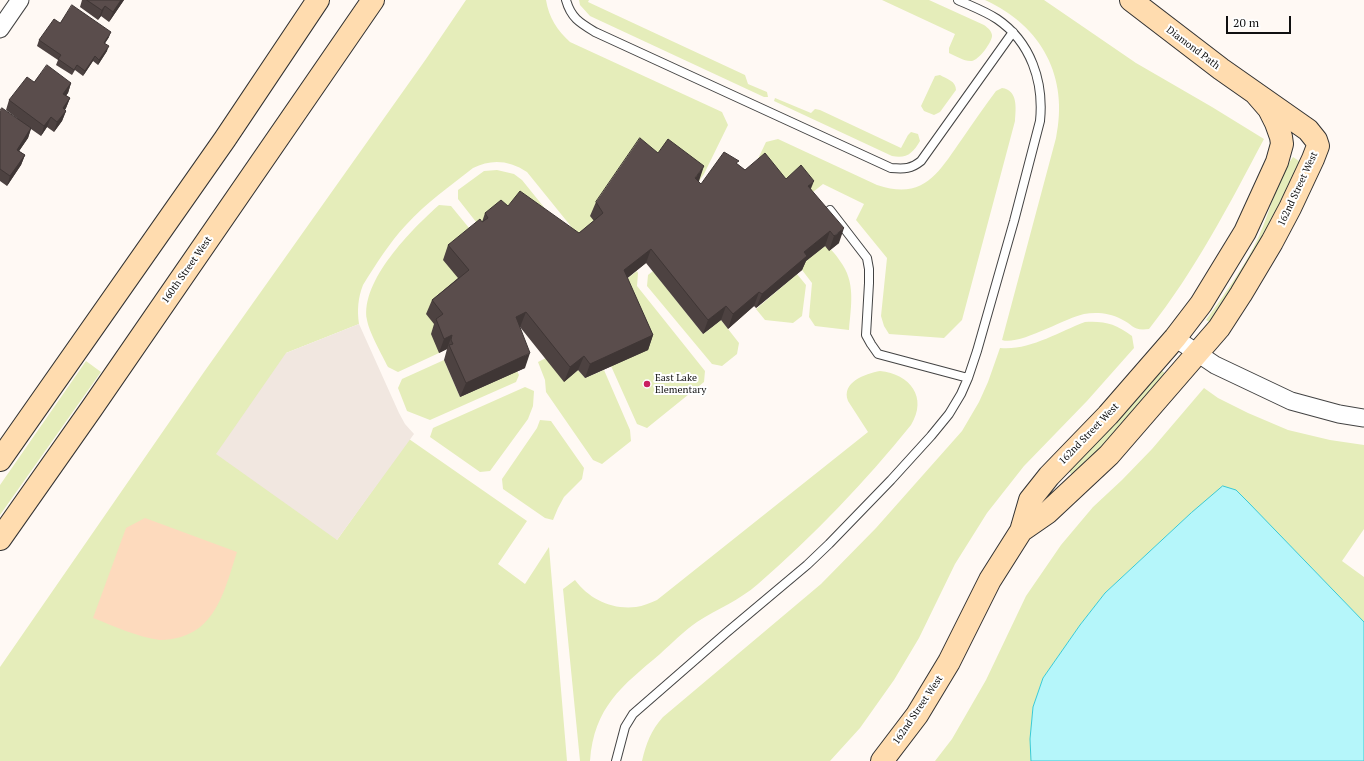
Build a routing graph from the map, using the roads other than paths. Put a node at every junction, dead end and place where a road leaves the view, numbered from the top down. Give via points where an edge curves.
1 (20, 0) edge
2 (318, 0) edge
3 (373, 0) edge
4 (566, 0) edge
5 (958, 0) edge
6 (1131, 0) edge
7 (0, 29) edge
8 (1013, 32) junction
9 (1256, 94) junction
10 (830, 210) edge
11 (1174, 338) junction
12 (1196, 354) junction
13 (968, 378) junction
14 (1364, 418) edge
15 (0, 460) edge
16 (1021, 531) junction
17 (0, 539) edge
18 (616, 761) edge
19 (882, 761) edge

1 - 7 street
2 - 15 street
3 - 17 street, 160th Street West
4 - 8 lane via 576,20 595,32 891,168 904,169 914,167 921,161
5 - 8 lane via 996,18
6 - 9 street, Diamond Path
8 - 13 lane via 1038,77 1042,108 1014,221 978,351
9 - 11 street, 162nd Street West via 1268,109 1279,130 1282,144 1280,153 1245,232 1201,304
9 - 12 street, 162nd Street West via 1308,130 1318,146 1290,208 1257,269 1219,328
10 - 13 lane via 867,258 869,283 866,335 878,354
11 - 12 street
11 - 16 street, 162nd Street West via 1127,394 1041,486 1030,500
12 - 14 street via 1292,401
12 - 16 street, 162nd Street West via 1109,455 1047,513
13 - 18 lane via 949,414 850,523 807,565 633,714 625,727
16 - 19 street, 162nd Street West via 990,580 936,686

